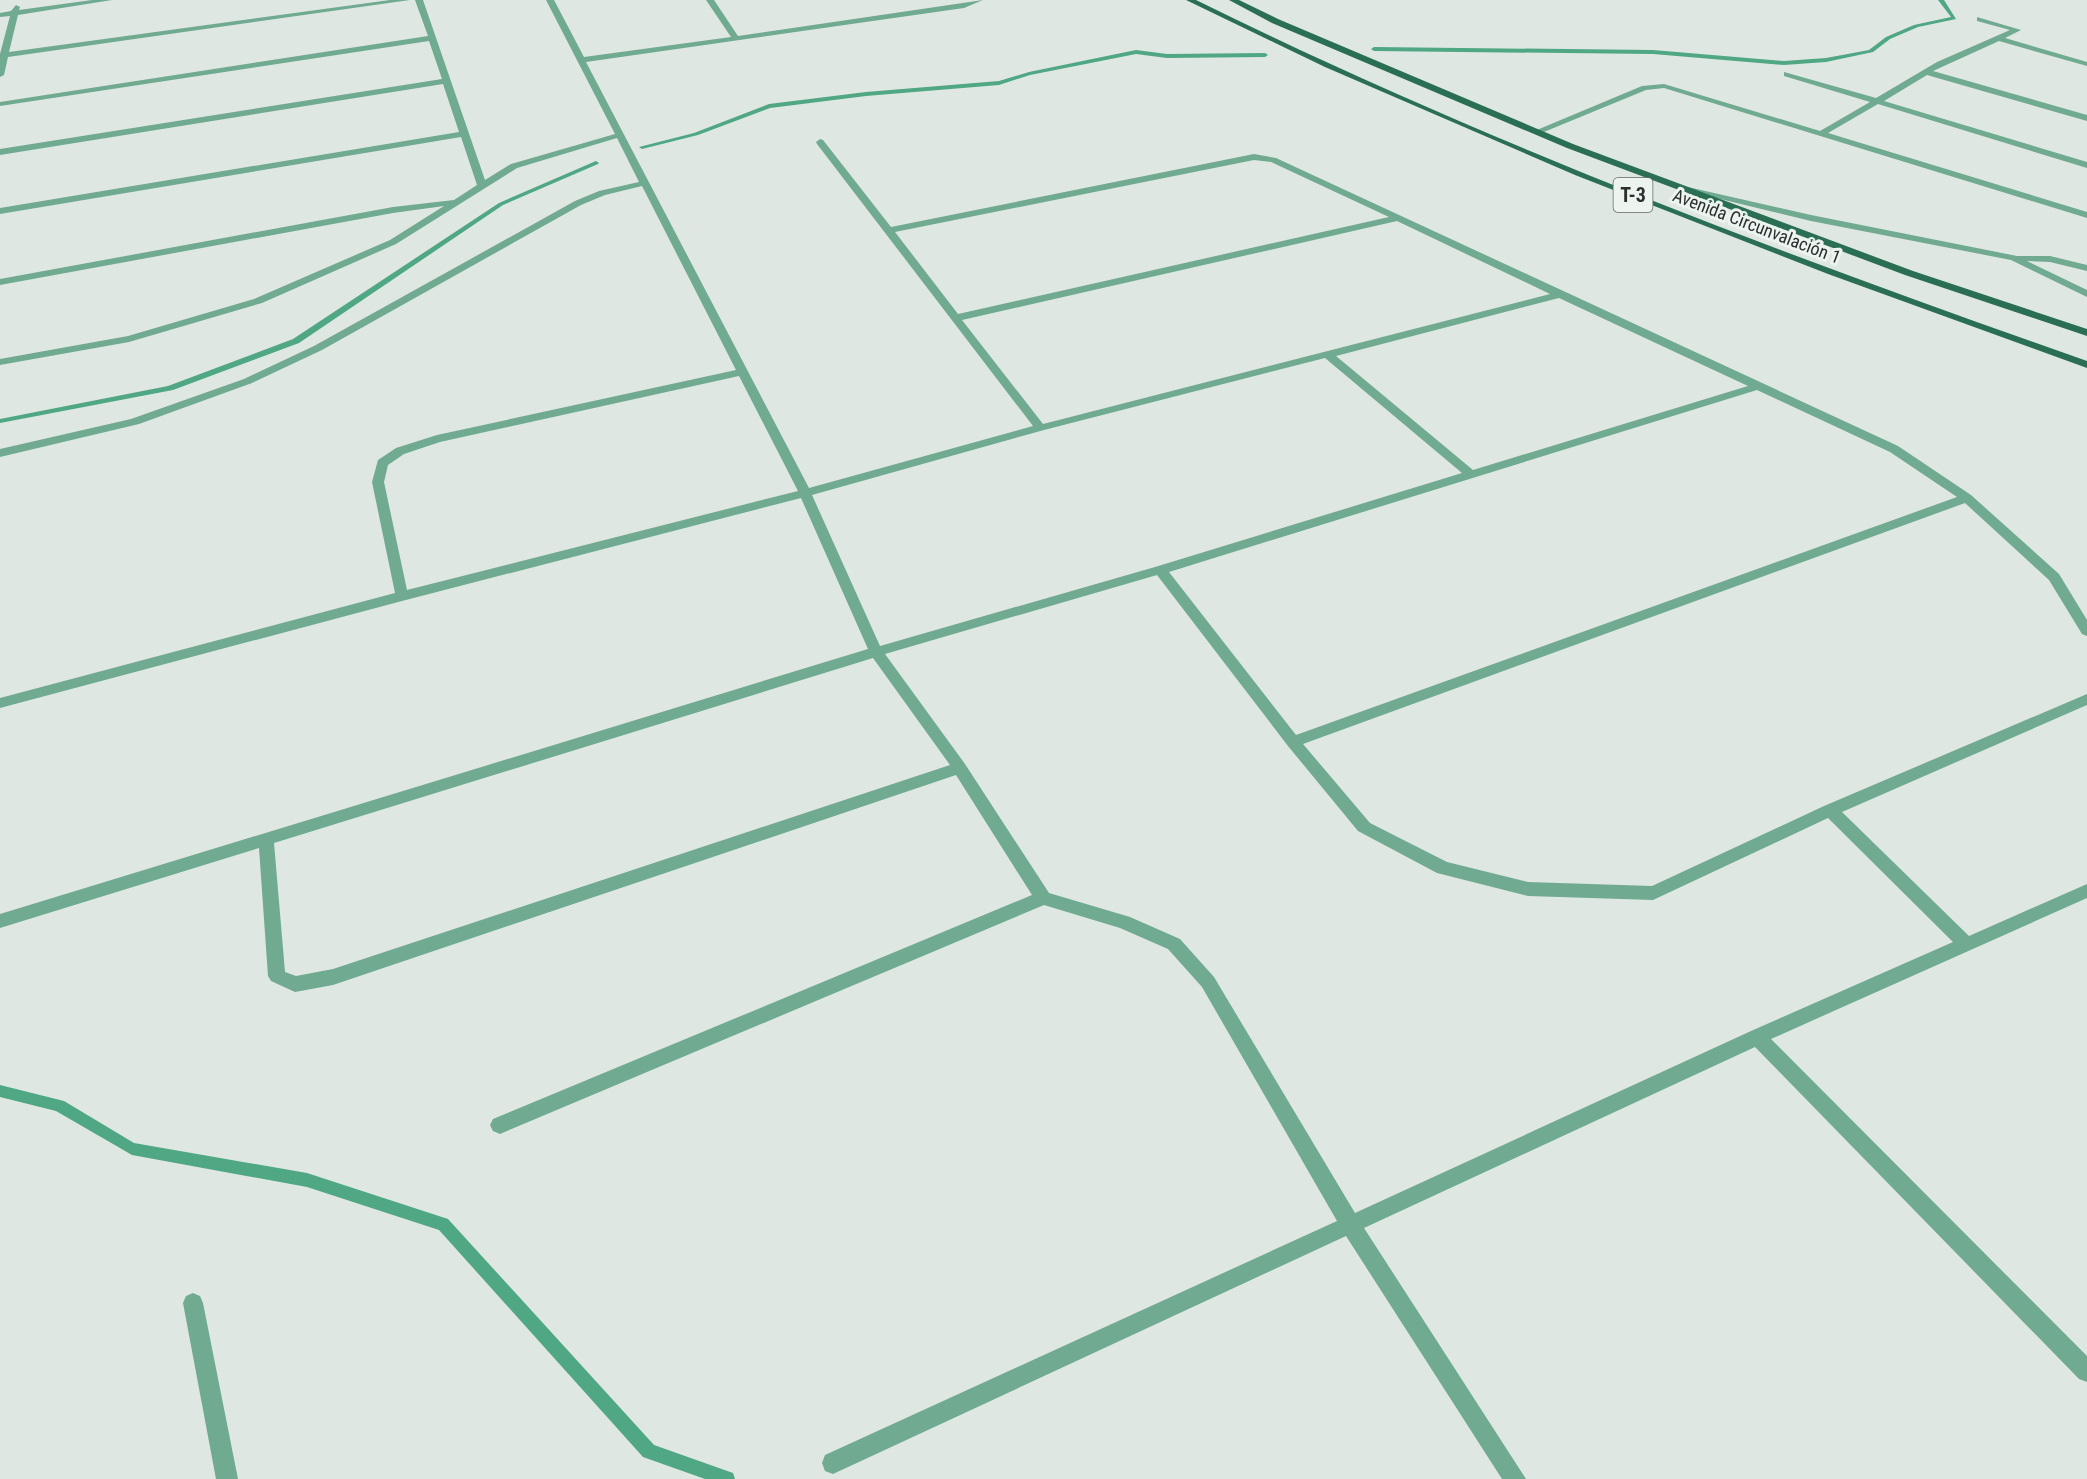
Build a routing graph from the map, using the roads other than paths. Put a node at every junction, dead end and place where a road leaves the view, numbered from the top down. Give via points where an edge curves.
1 (67, 0) edge
2 (108, 0) edge
3 (406, 0) edge
4 (418, 0) edge
5 (550, 0) edge
6 (711, 0) edge
7 (979, 0) edge
8 (1190, 0) edge
9 (1233, 0) edge
10 (0, 9) edge
11 (15, 10) junction
12 (0, 15) edge
13 (1980, 19) dead end
14 (431, 38) junction
15 (736, 39) junction
16 (2001, 39) junction
17 (2, 55) edge
18 (581, 60) junction
19 (2087, 64) edge
20 (1926, 72) junction
21 (1787, 74) dead end
22 (0, 75) edge
23 (445, 81) junction
24 (1877, 102) junction
25 (0, 104) edge
26 (2087, 118) edge
27 (1536, 132) junction
28 (463, 134) junction
29 (1821, 134) junction
30 (620, 135) junction
31 (820, 142) dead end
32 (0, 152) edge
33 (2087, 165) edge
34 (645, 183) junction
35 (1672, 184) junction
36 (482, 186) junction
37 (458, 202) junction
38 (0, 211) edge
39 (2087, 215) edge
40 (1398, 218) junction
41 (887, 231) junction
42 (2014, 258) junction
43 (2087, 268) edge
44 (0, 282) edge
45 (2087, 294) edge
46 (1560, 295) junction
47 (956, 318) junction
48 (2087, 333) edge
49 (1327, 354) junction
50 (0, 362) edge
51 (2087, 365) edge
52 (742, 372) junction
53 (1755, 387) junction
54 (1040, 428) junction
55 (0, 453) edge
56 (1471, 474) junction
57 (805, 493) junction
58 (1967, 498) junction
59 (1160, 570) junction
60 (402, 596) junction
61 (2087, 632) edge
62 (876, 652) junction
63 (2087, 699) edge
64 (0, 704) edge
65 (1293, 742) junction
66 (960, 768) junction
67 (1830, 810) junction
68 (266, 839) junction
69 (2087, 891) edge
70 (1043, 898) junction
71 (0, 921) edge
72 (1966, 944) junction
73 (1757, 1036) junction
74 (500, 1125) dead end
75 (1350, 1224) junction
76 (193, 1303) dead end
77 (2087, 1371) edge
78 (833, 1463) dead end
79 (227, 1479) edge
80 (1515, 1479) edge

1 - 11 street
2 - 11 street
3 - 17 street
4 - 14 street
5 - 18 street
6 - 15 street
7 - 15 street via 964,6
8 - 51 main road, Avenida Circunvalación 1 / T-3 via 1248,30 1542,159 1888,295
9 - 27 main road, Avenida Circunvalación 1 / T-3
10 - 11 street
11 - 12 street
11 - 17 street
13 - 16 street via 2017,30
14 - 23 street
14 - 25 street
15 - 18 street
16 - 19 street
16 - 20 street
17 - 22 street
18 - 30 street
20 - 24 street
20 - 26 street
21 - 24 street
23 - 28 street
23 - 32 street
24 - 29 street
24 - 33 street
27 - 29 street via 1645,88 1664,86
27 - 35 main road, Avenida Circunvalación 1 / T-3
28 - 36 street
28 - 38 street
29 - 39 street
30 - 34 street
30 - 36 street via 514,166
31 - 41 street
34 - 52 street
34 - 55 street via 578,203 318,348 248,381 135,422
35 - 42 lane via 1811,218
35 - 48 main road, Avenida Circunvalación 1 / T-3 via 1909,273
36 - 37 street
37 - 44 street via 393,210
37 - 50 street via 393,242 258,301 129,339
40 - 41 street via 1288,166 1254,157
40 - 46 street
40 - 47 street
41 - 47 street
42 - 43 lane via 2050,259
42 - 45 lane
46 - 49 street
46 - 53 street
47 - 54 street
49 - 54 street
49 - 56 street
52 - 57 street
52 - 60 street via 437,439 400,451 382,463 378,482
53 - 56 street
53 - 58 street via 1894,449
54 - 57 street
56 - 59 street
57 - 60 street
57 - 62 street
58 - 61 street via 2054,577
58 - 65 street
59 - 62 street
59 - 65 street
60 - 64 street
62 - 66 street
62 - 68 street
63 - 67 street
65 - 67 street via 1364,827 1443,868 1528,889 1653,893
66 - 68 street via 333,977 295,984 277,976
66 - 70 street
67 - 72 street
68 - 71 street
69 - 72 street
70 - 74 street
70 - 75 street via 1124,922 1174,944 1208,982
72 - 73 street
73 - 75 street
73 - 77 street
75 - 78 street
75 - 80 street
76 - 79 street

